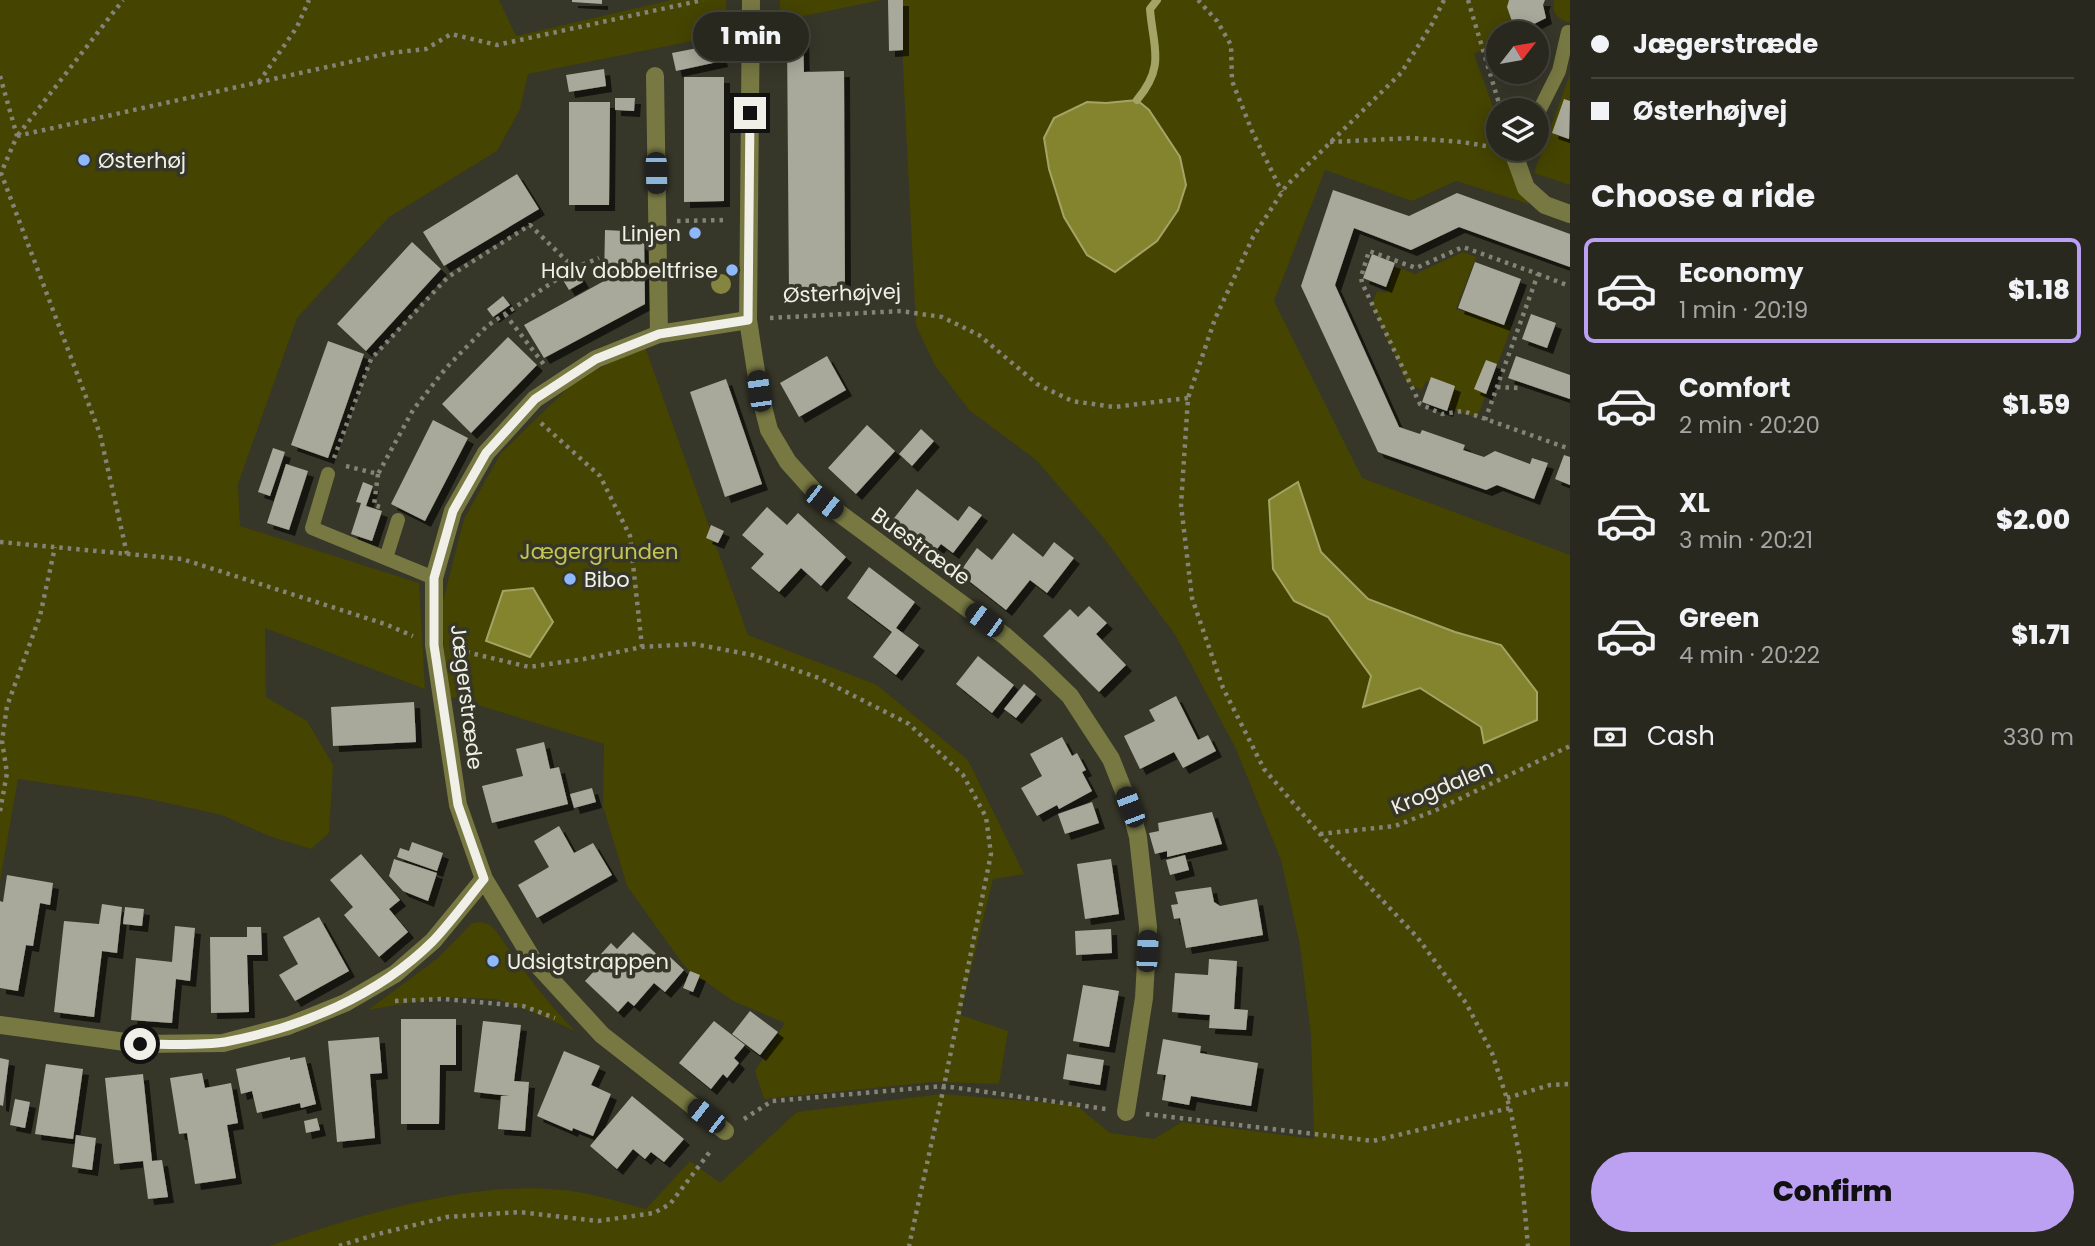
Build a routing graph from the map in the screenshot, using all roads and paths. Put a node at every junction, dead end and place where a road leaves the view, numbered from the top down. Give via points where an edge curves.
1 (123, 0) edge
2 (309, 0) edge
3 (703, 0) edge
4 (751, 0) edge
5 (1198, 0) edge
6 (1444, 0) edge
7 (1468, 0) edge
8 (1567, 32) dead end
9 (0, 76) edge
10 (654, 76) dead end
11 (260, 82) junction
12 (1497, 98) edge
13 (1546, 98) edge
14 (17, 136) junction
15 (1329, 142) junction
16 (1486, 146) edge
17 (1516, 161) edge
18 (1, 173) edge
19 (1282, 191) junction
20 (1570, 214) edge
21 (750, 219) junction
22 (657, 222) junction
23 (599, 258) dead end
24 (574, 268) junction
25 (1538, 274) junction
26 (1567, 285) dead end
27 (505, 314) junction
28 (748, 320) junction
29 (659, 334) junction
30 (559, 383) junction
31 (1497, 387) junction
32 (1519, 388) dead end
33 (1188, 398) junction
34 (525, 410) junction
35 (1485, 420) junction
36 (1570, 449) edge
37 (330, 468) junction
38 (398, 520) dead end
39 (0, 542) edge
40 (55, 547) junction
41 (127, 554) junction
42 (386, 558) junction
43 (434, 578) junction
44 (434, 645) junction
45 (642, 647) junction
46 (1570, 746) edge
47 (0, 811) edge
48 (1320, 834) junction
49 (484, 879) junction
50 (394, 1001) dead end
51 (557, 1018) dead end
52 (0, 1025) edge
53 (1570, 1084) edge
54 (944, 1086) junction
55 (1507, 1098) junction
56 (1510, 1108) junction
57 (1126, 1112) junction
58 (726, 1131) junction
59 (339, 1246) edge
60 (909, 1246) edge
61 (1528, 1246) edge

1 - 14 path
2 - 11 path via 297,27
3 - 11 path via 498,45 451,34 426,49
4 - 21 street
5 - 19 path via 1231,45 1232,81
6 - 15 path via 1401,74
7 - 12 path
8 - 13 lane via 1559,71
9 - 14 path
10 - 22 street
11 - 14 path
14 - 18 path
15 - 16 path via 1411,138
15 - 19 path
17 - 20 street via 1525,187 1545,205
18 - 41 path via 100,434
19 - 33 path via 1253,237 1215,319
21 - 22 path
21 - 28 street
22 - 29 street
23 - 24 path
24 - 27 path
24 - 37 path via 530,225 448,277 371,359
25 - 26 path
25 - 31 path
25 - 35 path via 1463,247 1416,268 1369,251 1362,283 1420,404 1442,414 1463,411
27 - 30 path
27 - 37 path via 446,368 413,410 378,474
28 - 29 street, Jægerstræde
28 - 33 path, Østerhøjvej via 901,311 942,317 979,335 1037,384 1072,401 1114,407
28 - 57 street, Buestræde via 769,430 788,462 824,502 1039,666 1070,696 1111,759 1138,837 1148,927 1144,998
29 - 30 street, Jægerstræde via 596,359
30 - 34 street, Jægerstræde
31 - 32 path
31 - 35 path
33 - 48 path via 1181,505 1192,598 1223,688 1264,769
34 - 43 street, Jægerstræde via 486,453 453,511
34 - 45 path via 600,475 630,536
35 - 36 path
37 - 42 lane via 312,528
38 - 42 lane
39 - 40 path
40 - 41 path
40 - 47 path via 40,617 7,706 2,741 7,773
41 - 44 path via 181,559 385,624
42 - 43 lane
43 - 44 street, Jægerstræde
44 - 45 path via 529,667
44 - 49 street, Jægerstræde via 458,805
45 - 54 path via 694,644 752,655 819,678 909,723 963,775 986,817 991,853
46 - 48 path, Krogdalen via 1395,826
48 - 55 path via 1418,937 1466,1003 1492,1053
49 - 52 street via 433,940 395,974 345,1003 288,1026 223,1042 140,1044
49 - 58 street, Jægerstræde via 533,960 602,1035
50 - 51 path via 443,999 523,1006
53 - 55 path
54 - 57 path
54 - 58 path via 772,1101
54 - 60 path
55 - 56 path
56 - 57 path via 1373,1141
56 - 61 path
58 - 59 path via 670,1204 654,1213 598,1221 519,1212 447,1217

